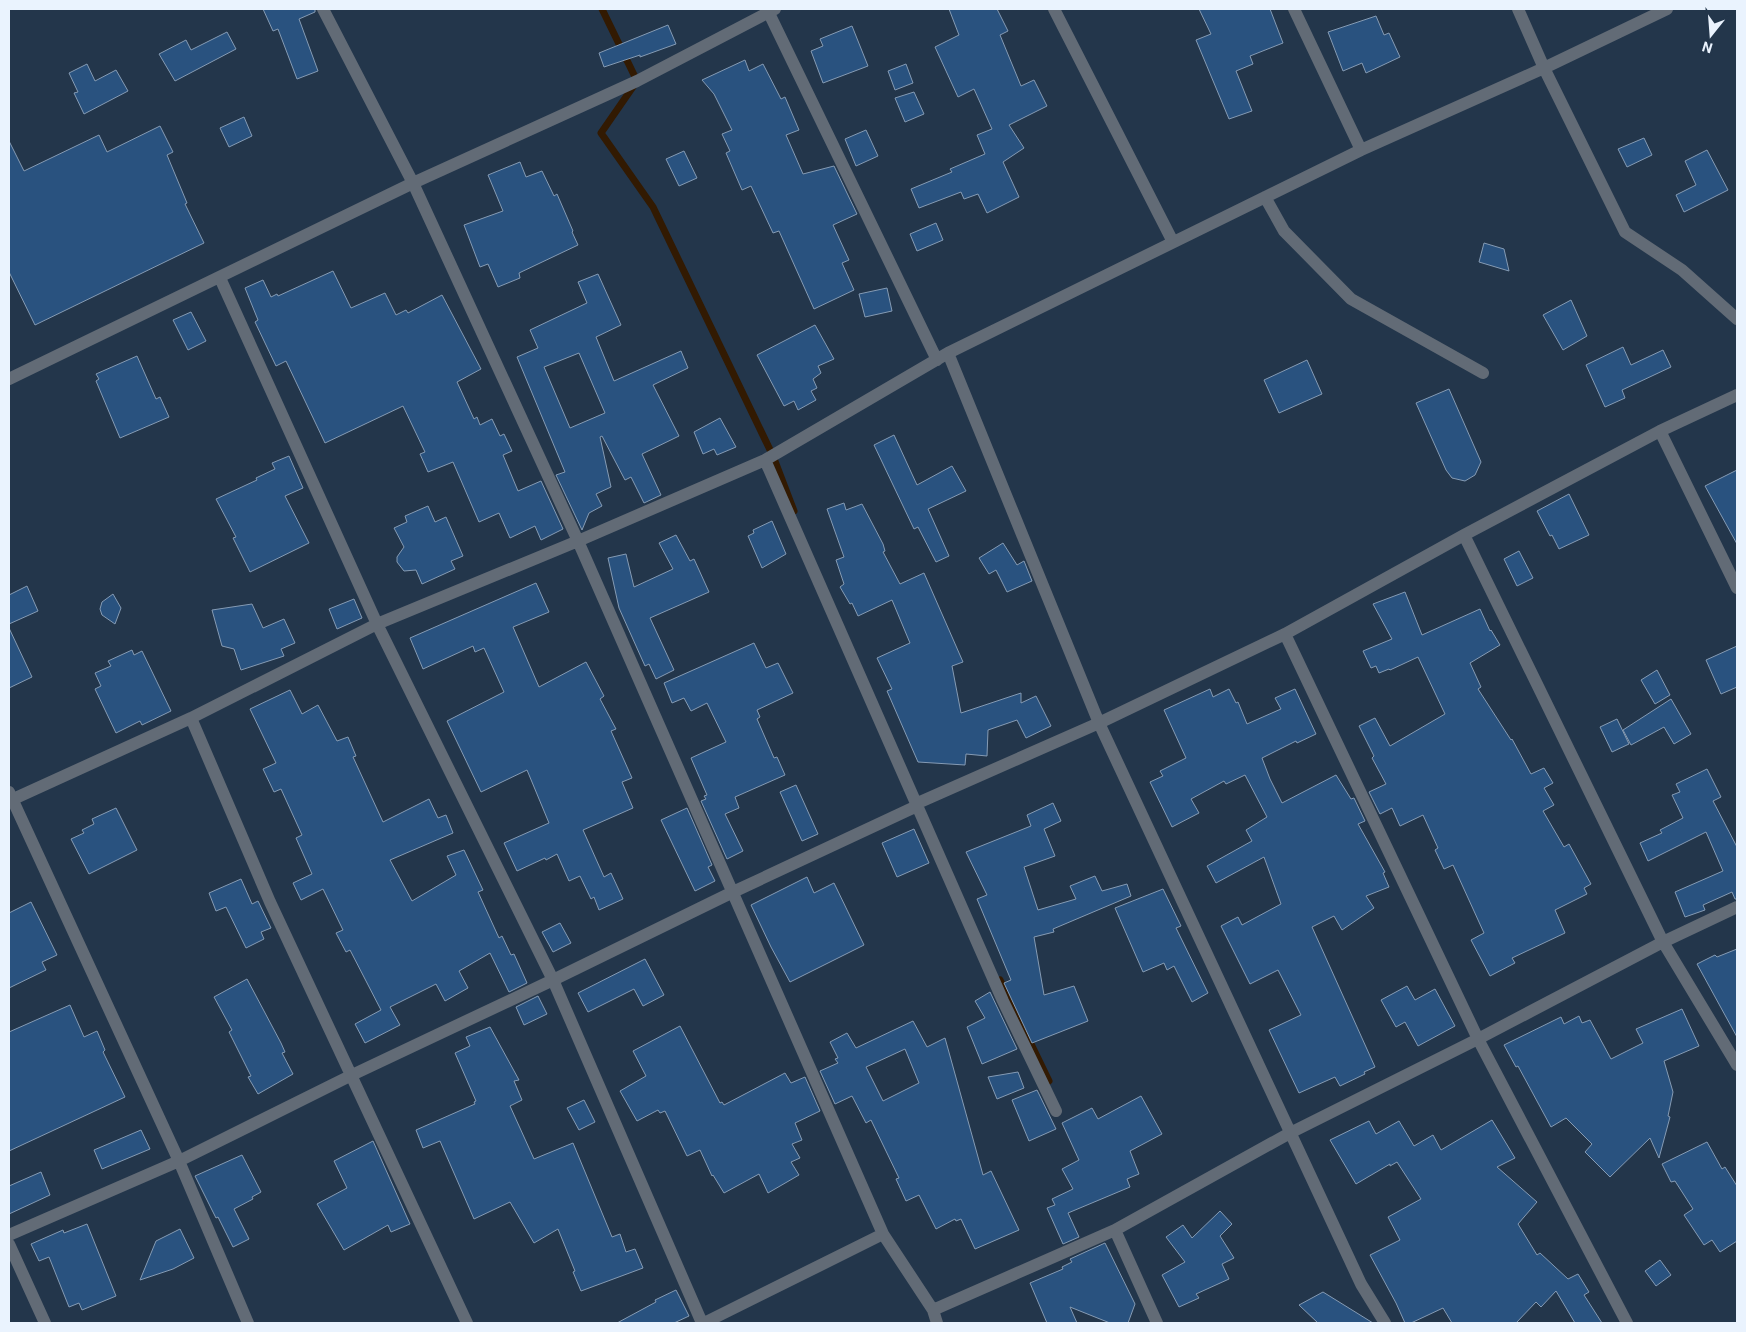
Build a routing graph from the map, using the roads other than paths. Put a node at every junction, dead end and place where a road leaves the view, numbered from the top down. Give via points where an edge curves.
1 (323, 9) edge
2 (1054, 9) edge
3 (1294, 9) edge
4 (1518, 9) edge
5 (1667, 9) edge
6 (770, 10) edge
7 (1544, 68) junction
8 (1361, 150) junction
9 (413, 183) junction
10 (1265, 197) junction
11 (1173, 242) junction
12 (220, 278) junction
13 (1737, 319) edge
14 (943, 356) junction
15 (1483, 373) dead end
16 (9, 379) edge
17 (1737, 394) edge
18 (1660, 431) junction
19 (765, 460) junction
20 (1464, 535) junction
21 (578, 541) junction
22 (1737, 588) edge
23 (377, 624) junction
24 (1285, 634) junction
25 (191, 718) junction
26 (1099, 723) junction
27 (10, 798) edge
28 (917, 806) junction
29 (733, 892) junction
30 (1737, 907) edge
31 (1663, 942) junction
32 (552, 980) junction
33 (1478, 1039) junction
34 (1737, 1065) edge
35 (352, 1074) junction
36 (1056, 1111) dead end
37 (1290, 1133) junction
38 (179, 1161) junction
39 (1114, 1230) junction
40 (883, 1234) junction
41 (9, 1235) edge
42 (9, 1244) edge
43 (933, 1310) junction
44 (45, 1323) edge
45 (248, 1323) edge
46 (467, 1323) edge
47 (703, 1323) edge
48 (937, 1323) edge
49 (1157, 1323) edge
50 (1385, 1323) edge
51 (1627, 1323) edge

1 - 9 street
2 - 11 street
3 - 8 street
4 - 7 street
5 - 7 street
6 - 9 street via 637,81
6 - 14 street
7 - 8 street
7 - 13 street via 1625,232 1682,270
8 - 10 street
9 - 12 street
9 - 21 street
10 - 11 street
10 - 15 street via 1284,231 1351,299
11 - 14 street
12 - 16 street
12 - 23 street
14 - 19 street
14 - 26 street
17 - 18 street
18 - 20 street
18 - 22 street
19 - 21 street
19 - 28 street
20 - 24 street
20 - 31 street
21 - 23 street
21 - 29 street
23 - 25 street
23 - 32 street
24 - 26 street
24 - 33 street
25 - 27 street
25 - 35 street via 270,902
26 - 28 street
26 - 37 street
27 - 38 street
28 - 29 street
28 - 36 street
29 - 32 street
29 - 40 street
30 - 31 street
31 - 33 street
31 - 34 street
32 - 35 street
32 - 47 street
33 - 37 street
33 - 51 street
35 - 38 street
35 - 46 street
37 - 39 street
37 - 50 street via 1361,1284
38 - 41 street
38 - 45 street
39 - 43 street
39 - 49 street
40 - 43 street
40 - 47 street
42 - 44 street
43 - 48 street

